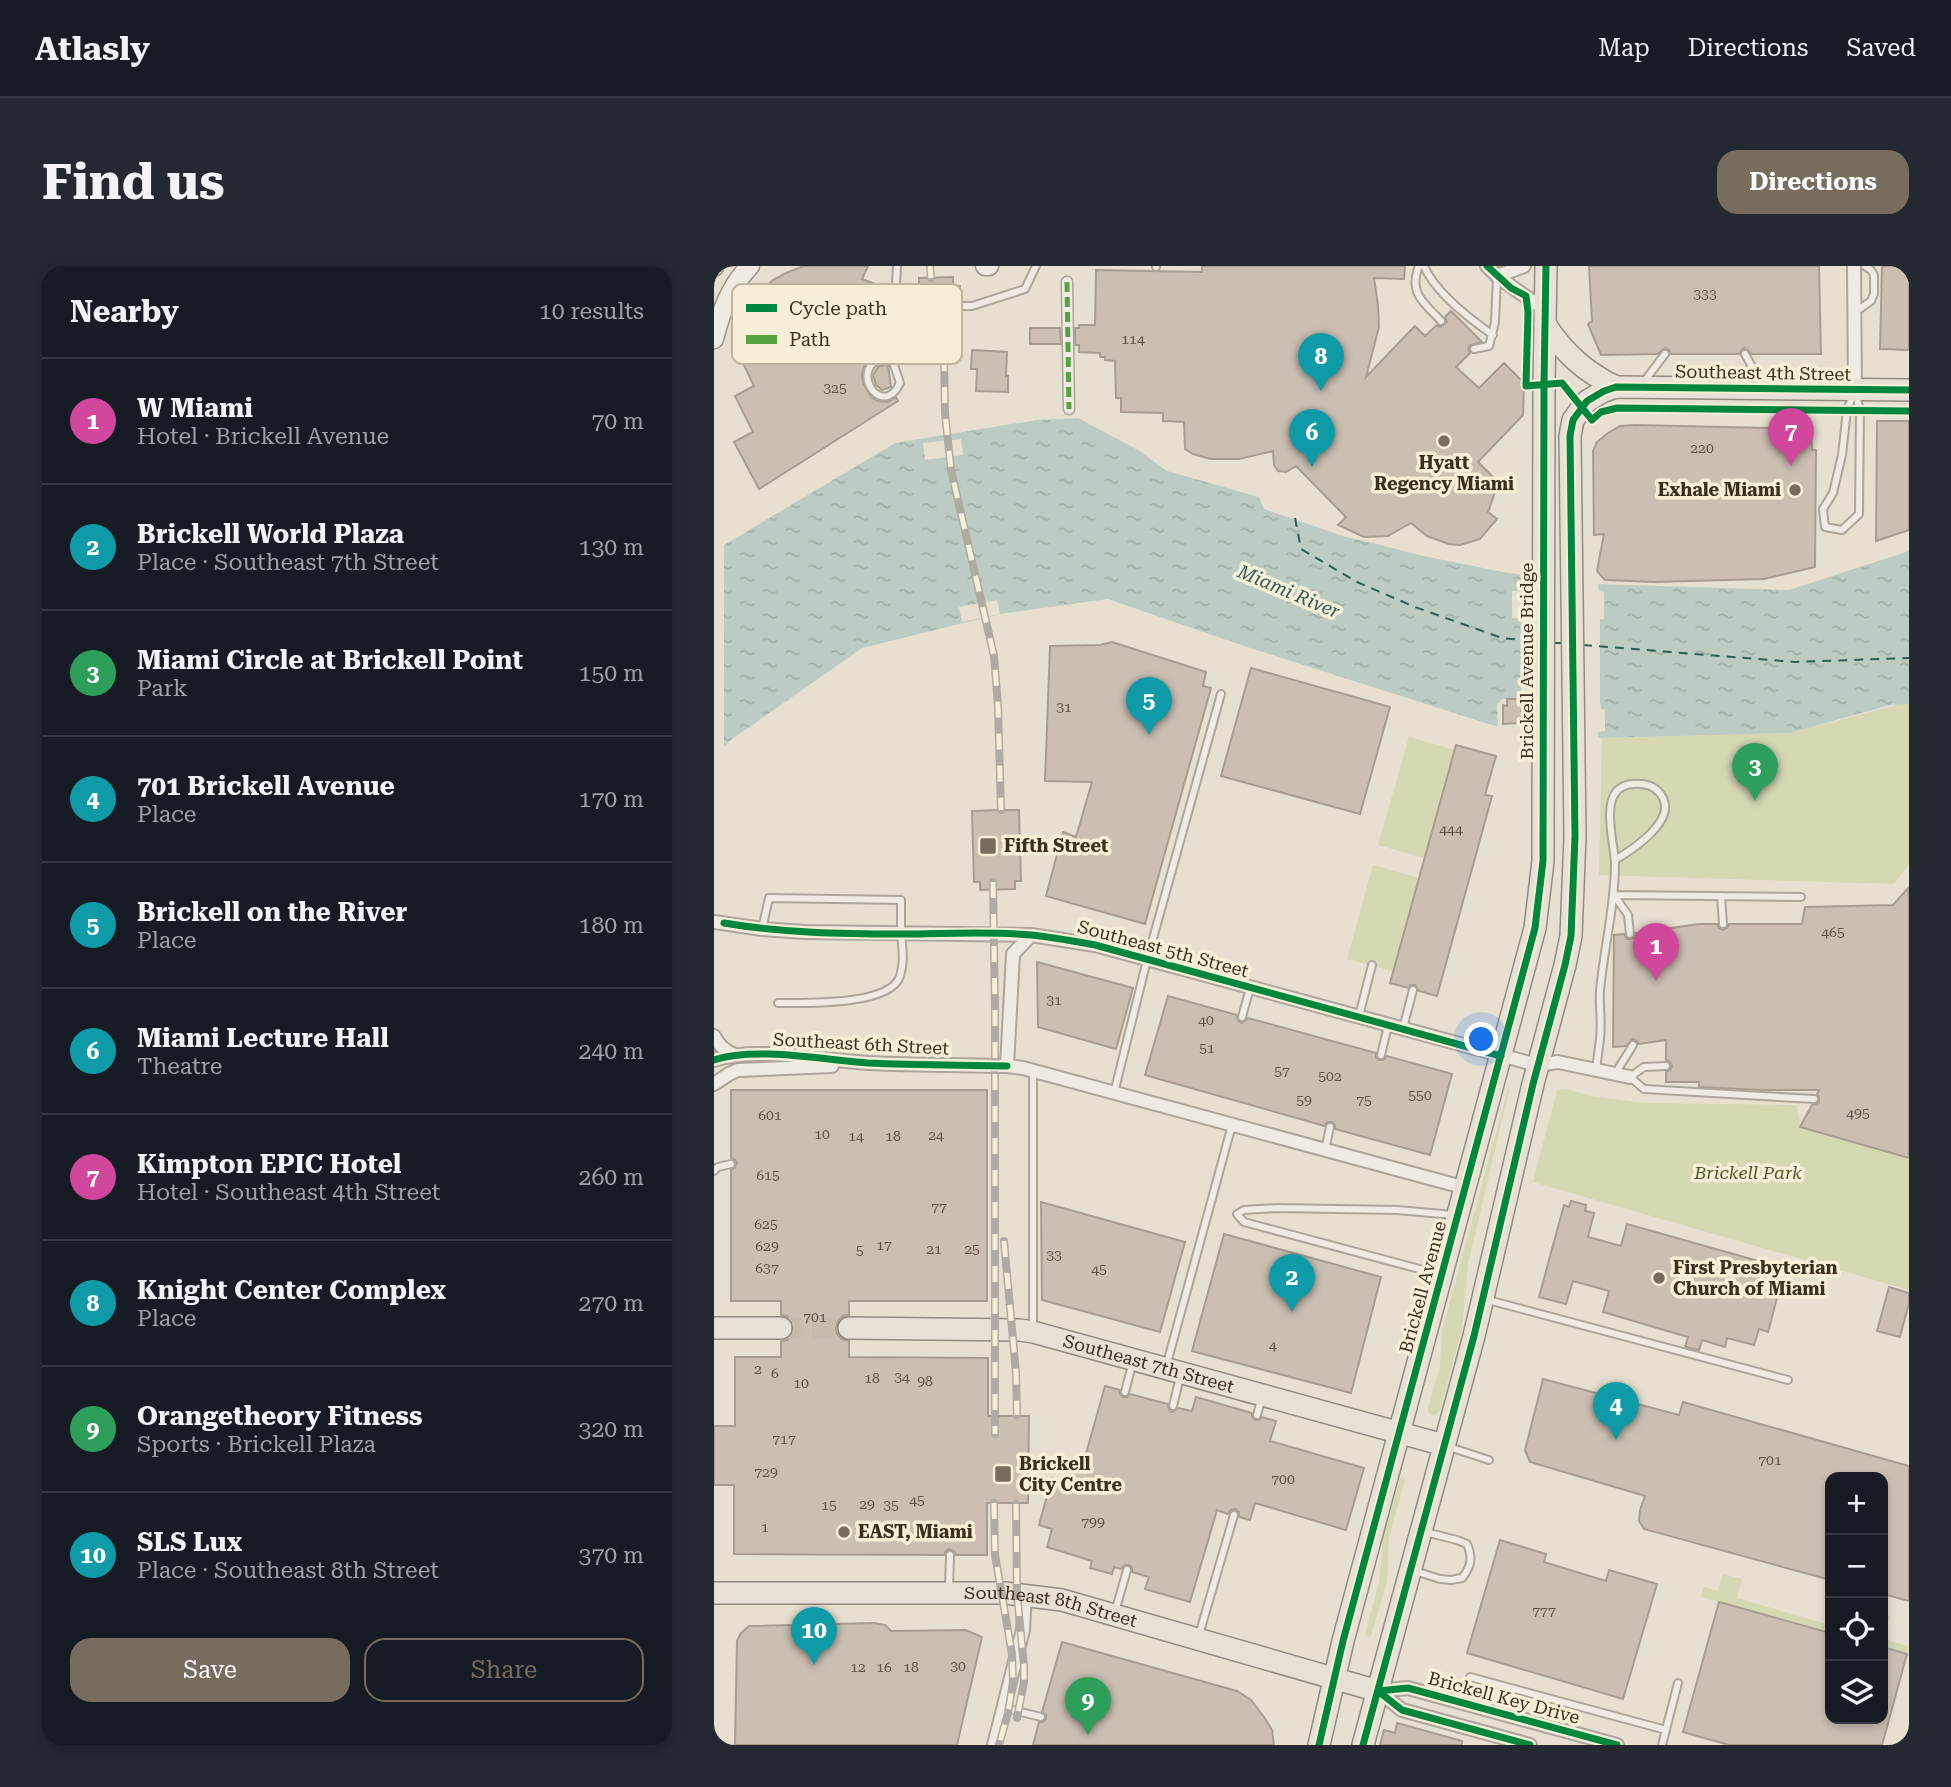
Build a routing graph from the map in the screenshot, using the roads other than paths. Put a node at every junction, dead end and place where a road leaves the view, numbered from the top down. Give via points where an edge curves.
1 (750, 266) edge
2 (897, 266) edge
3 (1036, 266) edge
4 (1422, 266) edge
5 (1487, 266) edge
6 (1524, 266) edge
7 (1546, 266) edge
8 (1854, 266) edge
9 (1865, 266) edge
10 (1497, 276) junction
11 (1067, 282) dead end
12 (736, 284) edge
13 (896, 284) edge
14 (732, 291) edge
15 (962, 306) edge
16 (1855, 312) junction
17 (1545, 317) junction
18 (1441, 321) dead end
19 (1493, 335) junction
20 (714, 339) edge
21 (1474, 349) dead end
22 (1665, 354) dead end
23 (1745, 354) dead end
24 (872, 364) edge
25 (894, 364) edge
26 (1616, 387) junction
27 (1639, 388) junction
28 (1764, 389) junction
29 (1855, 390) junction
30 (1909, 390) edge
31 (1069, 409) dead end
32 (1221, 694) dead end
33 (1543, 836) joint
34 (1615, 860) junction
35 (1614, 895) junction
36 (1721, 896) junction
37 (1801, 897) dead end
38 (719, 923) edge
39 (1723, 924) dead end
40 (762, 929) junction
41 (901, 934) junction
42 (1630, 934) dead end
43 (1031, 935) junction
44 (1147, 960) junction
45 (1372, 965) dead end
46 (1250, 988) junction
47 (1413, 990) dead end
48 (778, 1003) dead end
49 (1242, 1017) dead end
50 (1358, 1017) junction
51 (1388, 1026) junction
52 (1402, 1030) junction
53 (714, 1036) edge
54 (1633, 1045) dead end
55 (736, 1055) junction
56 (1381, 1055) dead end
57 (1502, 1056) junction
58 (714, 1060) edge
59 (867, 1063) junction
60 (1537, 1065) junction
61 (1007, 1066) junction
62 (1666, 1066) dead end
63 (1033, 1071) junction
64 (1595, 1071) junction
65 (1615, 1074) junction
66 (1630, 1077) junction
67 (714, 1084) edge
68 (1114, 1093) junction
69 (1814, 1099) dead end
70 (1232, 1125) junction
71 (1330, 1127) dead end
72 (1325, 1150) junction
73 (731, 1164) dead end
74 (714, 1171) edge
75 (1466, 1188) junction
76 (1459, 1215) junction
77 (1443, 1275) junction
78 (1482, 1299) junction
79 (714, 1328) edge
80 (781, 1328) tunnel mouth
81 (849, 1328) tunnel mouth
82 (1033, 1332) junction
83 (1133, 1359) junction
84 (1174, 1371) junction
85 (1788, 1380) dead end
86 (1125, 1392) dead end
87 (1173, 1406) dead end
88 (1399, 1433) junction
89 (1444, 1445) junction
90 (1489, 1460) dead end
91 (1234, 1515) dead end
92 (1420, 1531) junction
93 (950, 1555) dead end
94 (1126, 1570) dead end
95 (1410, 1570) junction
96 (714, 1593) edge
97 (948, 1594) junction
98 (1025, 1595) junction
99 (1114, 1614) junction
100 (1197, 1640) junction
101 (1470, 1677) dead end
102 (1335, 1678) junction
103 (1678, 1683) dead end
104 (1378, 1690) junction
105 (1004, 1708) junction
106 (1041, 1717) dead end
107 (1665, 1730) junction
108 (995, 1745) edge
109 (1319, 1745) edge
110 (1363, 1745) edge
111 (1530, 1745) edge
112 (1617, 1745) edge
113 (1662, 1745) edge

1 - 12 main road
2 - 13 lane
3 - 15 lane via 1025,289
4 - 18 lane via 1415,284 1417,296
4 - 19 lane via 1441,290
5 - 10 street
6 - 10 street
7 - 17 main road, Brickell Avenue Bridge
8 - 16 street
9 - 16 lane via 1874,275 1874,294
10 - 17 street via 1527,296
10 - 19 lane
11 - 31 street
14 - 20 main road
16 - 29 street
17 - 26 main road via 1558,344 1575,362
17 - 33 main road, Brickell Avenue Bridge
19 - 21 lane via 1489,346
22 - 27 lane
23 - 28 lane
24 - 25 lane via 868,385 880,396 894,393 900,383
26 - 27 main road, Southeast 4th Street
26 - 60 main road via 1587,401 1573,420 1569,444 1575,835 1571,936
27 - 28 main road, Southeast 4th Street
28 - 29 main road, Southeast 4th Street
29 - 29 lane via 1833,493 1823,509 1825,527 1842,530 1859,514 1860,411
29 - 30 main road, Southeast 4th Street
32 - 44 lane
33 - 57 main road, Brickell Avenue via 1535,928
34 - 34 lane via 1637,846 1665,814 1659,792 1646,784 1621,787 1614,794
34 - 35 lane
35 - 36 lane
35 - 42 lane via 1628,915
35 - 64 lane via 1600,992
36 - 37 lane
36 - 39 lane
38 - 40 street, Southeast 5th Street
40 - 41 street, Southeast 5th Street
40 - 41 lane via 769,898 901,900
41 - 43 street, Southeast 5th Street
41 - 48 lane via 904,960 899,979 881,993 828,1003
43 - 44 street, Southeast 5th Street via 1095,945
43 - 61 street via 1013,954
44 - 46 street, Southeast 5th Street
44 - 68 lane
45 - 50 lane
46 - 49 lane
46 - 50 street, Southeast 5th Street
47 - 52 lane
50 - 51 street, Southeast 5th Street
51 - 52 street, Southeast 5th Street
51 - 56 lane
52 - 57 street, Southeast 5th Street
53 - 55 street via 720,1046
54 - 65 lane
55 - 58 street, Southeast 6th Street
55 - 59 street, Southeast 6th Street
57 - 60 street, Southeast 5th Street
57 - 75 main road, Brickell Avenue
59 - 61 street, Southeast 6th Street
59 - 67 street, Southeast 6th Street via 738,1070
60 - 64 street, Southeast 5th Street via 1558,1062
60 - 78 main road
61 - 63 street, Southeast 6th Street
62 - 66 lane via 1644,1068
63 - 68 street, Southeast 6th Street
63 - 82 lane
64 - 65 street, Southeast 5th Street
65 - 66 street, Southeast 5th Street
66 - 69 lane via 1644,1089
68 - 70 street, Southeast 6th Street
70 - 72 street, Southeast 6th Street
70 - 84 lane
71 - 72 lane
72 - 75 street, Southeast 6th Street
73 - 74 lane
75 - 76 main road, Brickell Avenue
76 - 77 main road, Brickell Avenue
76 - 77 lane via 1277,1208 1237,1214 1244,1222
77 - 88 main road, Brickell Avenue
78 - 85 lane
78 - 89 main road
79 - 80 main road
81 - 82 main road, Southeast 7th Street
82 - 83 main road, Southeast 7th Street
83 - 84 main road, Southeast 7th Street
83 - 86 lane
84 - 87 lane
84 - 88 main road, Southeast 7th Street via 1260,1405
88 - 89 main road, Southeast 7th Street
88 - 102 main road, Brickell Avenue
89 - 90 lane
89 - 92 main road
91 - 100 lane
92 - 95 main road
92 - 95 lane via 1457,1540 1467,1545 1472,1555 1462,1578 1451,1580
93 - 97 lane
94 - 99 lane
95 - 104 main road
96 - 97 main road, Southeast 8th Street
97 - 98 main road, Southeast 8th Street
98 - 99 main road, Southeast 8th Street
98 - 105 street via 1023,1630
99 - 100 main road, Southeast 8th Street
100 - 102 main road, Southeast 8th Street
101 - 107 lane
102 - 104 main road, Southeast 8th Street
102 - 109 main road, Brickell Avenue
103 - 107 lane
104 - 110 main road
104 - 111 street via 1402,1710
104 - 112 street, Brickell Key Drive via 1408,1688
105 - 106 lane
105 - 108 street
107 - 113 lane

